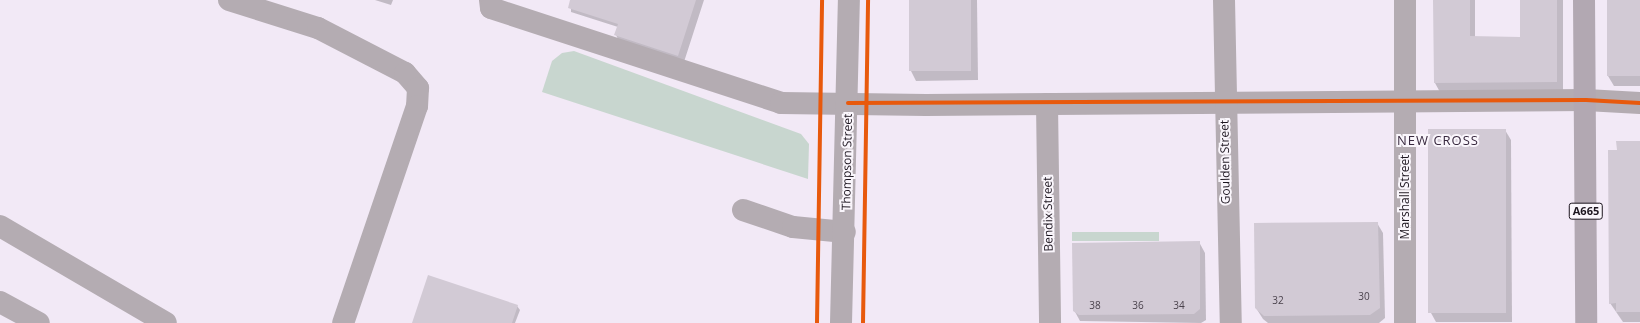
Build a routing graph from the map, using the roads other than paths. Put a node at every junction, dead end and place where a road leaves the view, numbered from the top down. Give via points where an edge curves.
1 (229, 0) edge
2 (490, 0) edge
3 (849, 0) edge
4 (1224, 0) edge
5 (1405, 0) edge
6 (1584, 0) edge
7 (1586, 100) junction
8 (1406, 101) junction
9 (848, 103) junction
10 (1223, 103) junction
11 (1640, 103) edge
12 (1047, 104) junction
13 (743, 210) dead end
14 (0, 226) edge
15 (845, 232) junction
16 (0, 302) edge
17 (39, 323) edge
18 (166, 323) edge
19 (343, 323) edge
20 (841, 323) edge
21 (1050, 323) edge
22 (1231, 323) edge
23 (1405, 323) edge
24 (1586, 323) edge

1 - 19 street via 318,28 405,73 418,88 417,106
2 - 9 street via 490,8 780,103
3 - 9 street, Thompson Street
4 - 10 street, Goulden Street
5 - 8 street, Marshall Street
6 - 7 highway, A665
7 - 8 street
7 - 11 street
7 - 24 highway, A665
8 - 10 street
8 - 23 street, Marshall Street
9 - 12 street
9 - 15 street, Thompson Street
10 - 12 street
10 - 22 street, Goulden Street
12 - 21 street, Bendix Street
13 - 15 street via 793,227
14 - 18 street
15 - 20 street, Thompson Street
16 - 17 street

